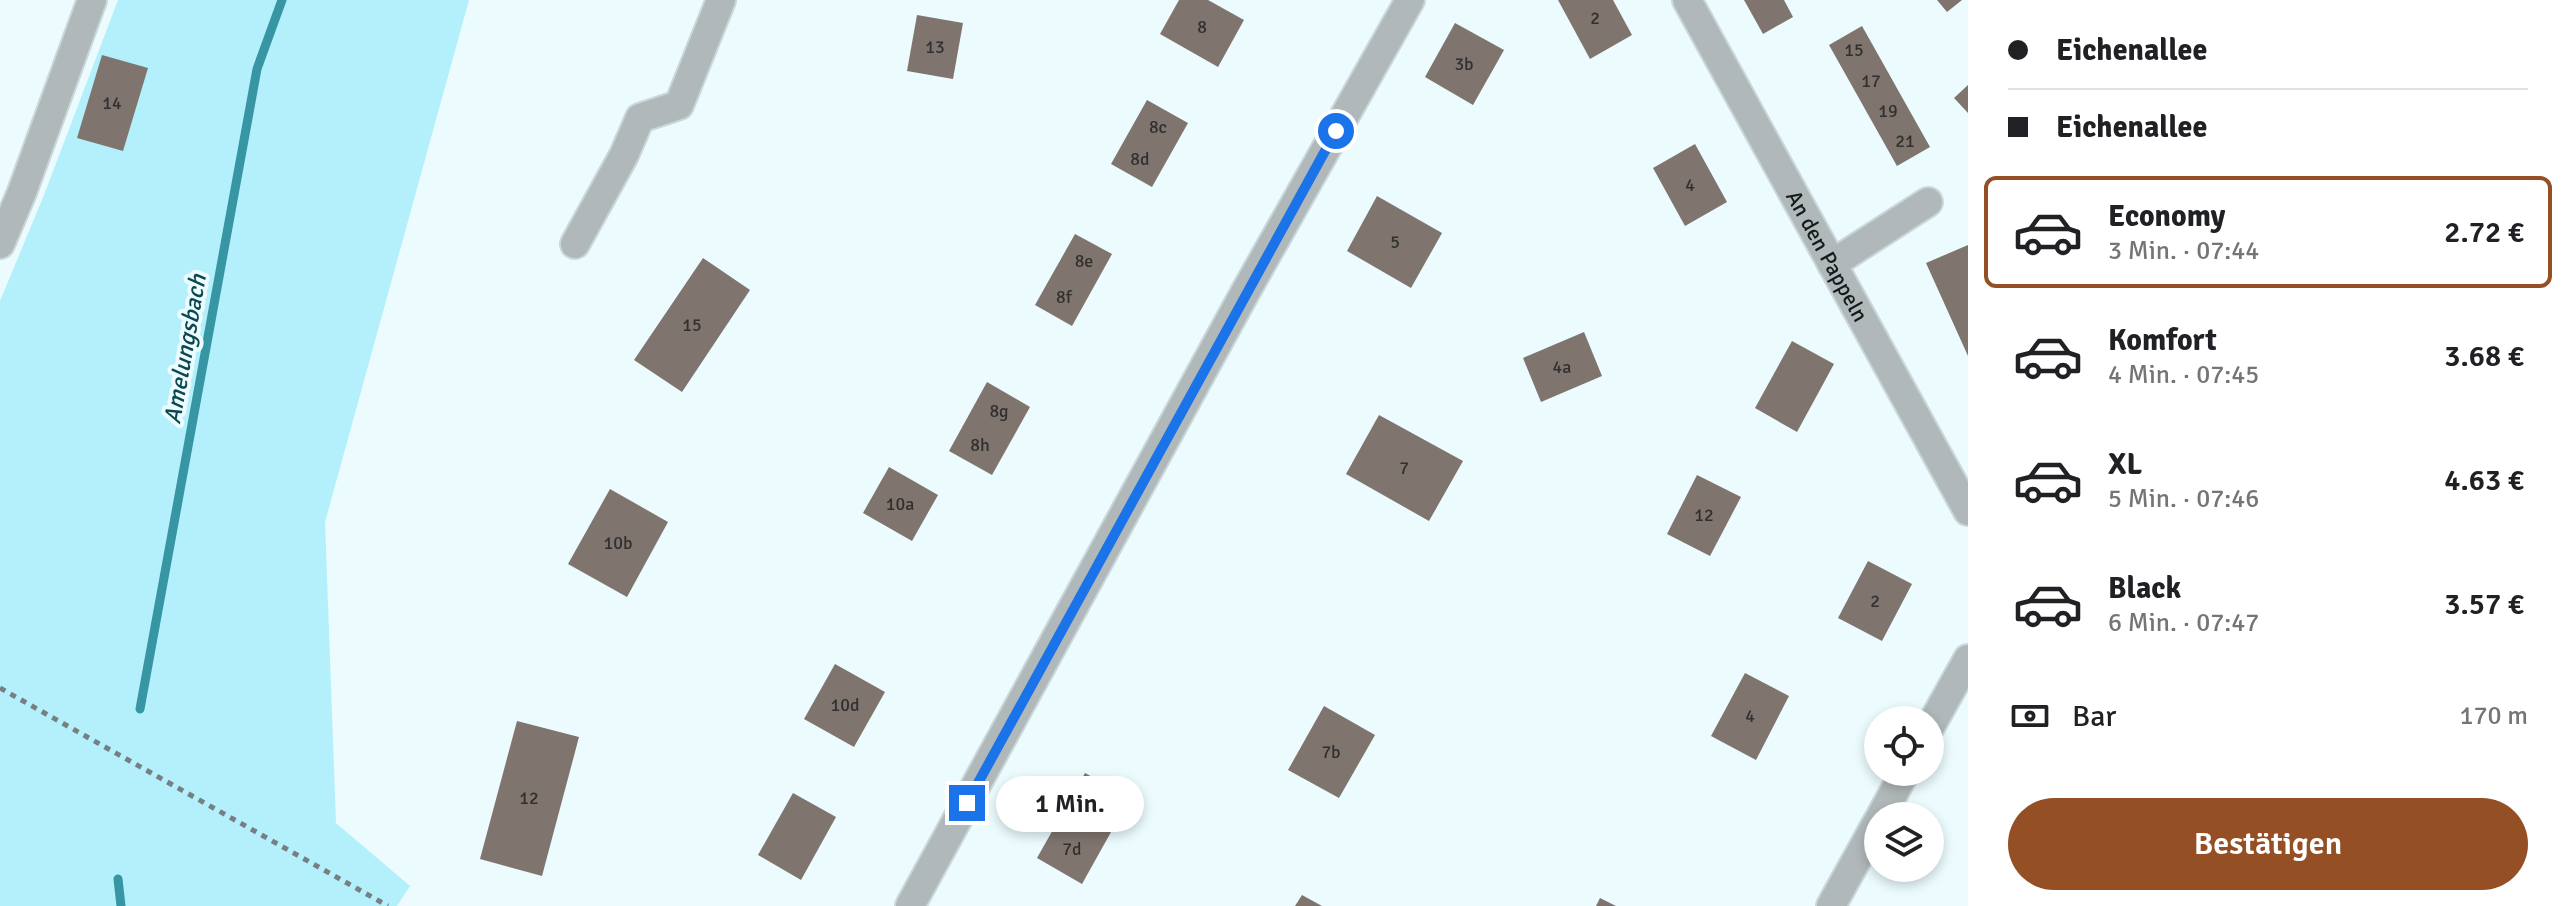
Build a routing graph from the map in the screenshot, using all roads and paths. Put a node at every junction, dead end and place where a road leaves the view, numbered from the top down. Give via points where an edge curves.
1 (92, 0) edge
2 (721, 0) edge
3 (1410, 0) edge
4 (1687, 0) edge
5 (11, 189) edge
6 (1928, 202) dead end
7 (0, 244) edge
8 (575, 244) dead end
9 (1832, 264) junction
10 (1968, 511) edge
11 (1968, 659) edge
12 (0, 688) edge
13 (1942, 706) edge
14 (1864, 846) edge
15 (388, 906) edge
16 (910, 906) edge
17 (1831, 906) edge

1 - 5 street
2 - 8 street via 679,105 640,118
3 - 16 street
4 - 9 street, An den Pappeln
5 - 7 street
6 - 9 street
9 - 10 street, An den Pappeln
11 - 13 street
12 - 15 path
14 - 17 street

